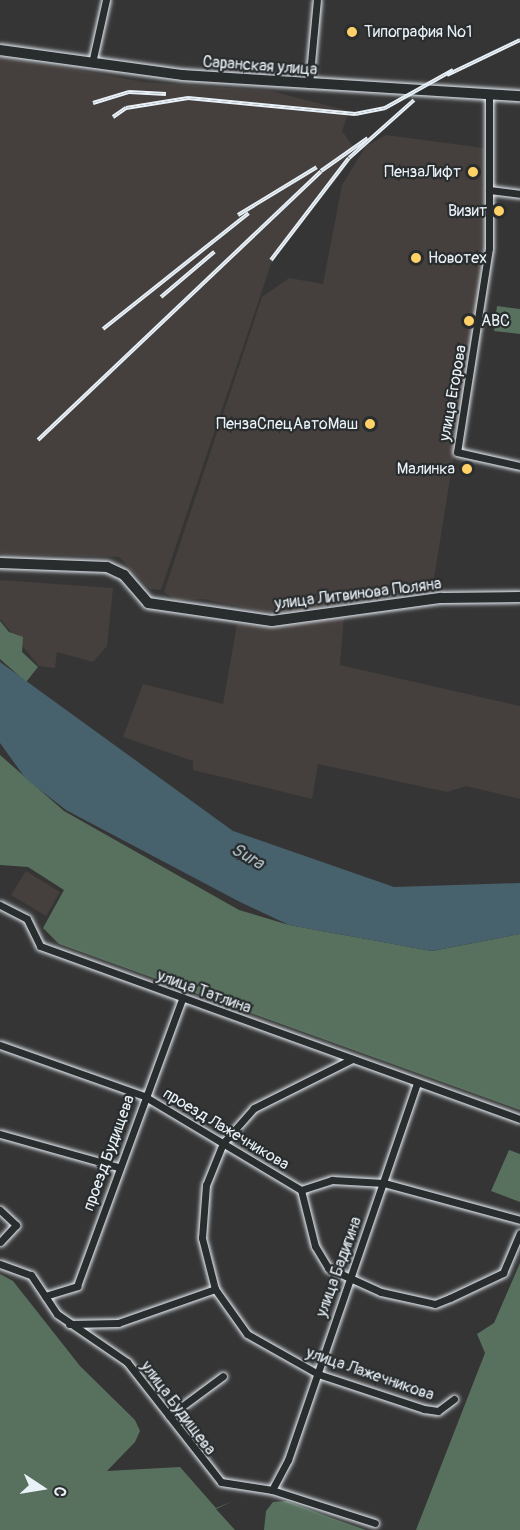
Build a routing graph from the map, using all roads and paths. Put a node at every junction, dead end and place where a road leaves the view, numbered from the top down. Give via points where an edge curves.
1 (106, 0) edge
2 (317, 0) edge
3 (0, 50) edge
4 (92, 63) junction
5 (309, 84) junction
6 (489, 94) junction
7 (520, 96) edge
8 (489, 190) junction
9 (520, 194) edge
10 (520, 466) edge
11 (0, 563) edge
12 (520, 597) edge
13 (0, 905) edge
14 (182, 999) junction
15 (0, 1045) edge
16 (352, 1059) junction
17 (417, 1083) junction
18 (144, 1096) junction
19 (520, 1119) edge
20 (0, 1134) edge
21 (223, 1143) junction
22 (118, 1167) junction
23 (384, 1184) junction
24 (301, 1190) junction
25 (0, 1210) edge
26 (520, 1220) edge
27 (520, 1233) edge
28 (0, 1242) edge
29 (0, 1264) edge
30 (347, 1275) junction
31 (215, 1289) junction
32 (45, 1296) junction
33 (69, 1324) junction
34 (318, 1374) junction
35 (223, 1376) dead end
36 (454, 1399) dead end
37 (169, 1416) junction
38 (272, 1490) junction
39 (375, 1523) dead end

1 - 4 street
2 - 5 street
3 - 4 main road, Саранская улица
4 - 5 main road, Саранская улица
5 - 6 main road, Саранская улица
6 - 7 main road, Саранская улица
6 - 8 street, улица Егорова
8 - 9 street
8 - 10 street, улица Егорова via 489,248 456,452
11 - 12 main road, улица Литвинова Поляна via 107,567 124,575 148,603 272,621 441,598
13 - 14 street, улица Татлина via 27,918 40,946
14 - 16 street, улица Татлина
14 - 18 street, проезд Будищева
15 - 18 street, проезд Лажечникова
16 - 17 street, улица Татлина
16 - 21 street, улица Лажечникова via 254,1108
17 - 19 street, улица Татлина
17 - 23 street, улица Бадигина
18 - 21 street, проезд Лажечникова
18 - 22 street, проезд Будищева
20 - 22 street
21 - 24 street, проезд Лажечникова
21 - 31 street, улица Лажечникова via 206,1185 202,1238
22 - 32 street, проезд Будищева via 77,1286
23 - 24 street, проезд Лажечникова via 332,1180
23 - 26 street, проезд Лажечникова
23 - 30 street, улица Бадигина
24 - 30 street, проезд Лажечникова via 315,1246 327,1268
25 - 28 street via 16,1225
27 - 30 street, проезд Лажечникова via 503,1273 435,1304 399,1298
29 - 32 street, улица Будищева via 31,1275
30 - 34 street, улица Бадигина
31 - 33 street via 118,1323
31 - 34 street, улица Лажечникова via 247,1334
32 - 33 street, улица Будищева
33 - 37 street, улица Будищева via 127,1362
34 - 36 street, улица Лажечникова via 424,1409 438,1411
34 - 38 street, улица Бадигина via 288,1460
35 - 37 street
37 - 38 street, улица Будищева via 221,1482
38 - 39 street, улица Будищева

